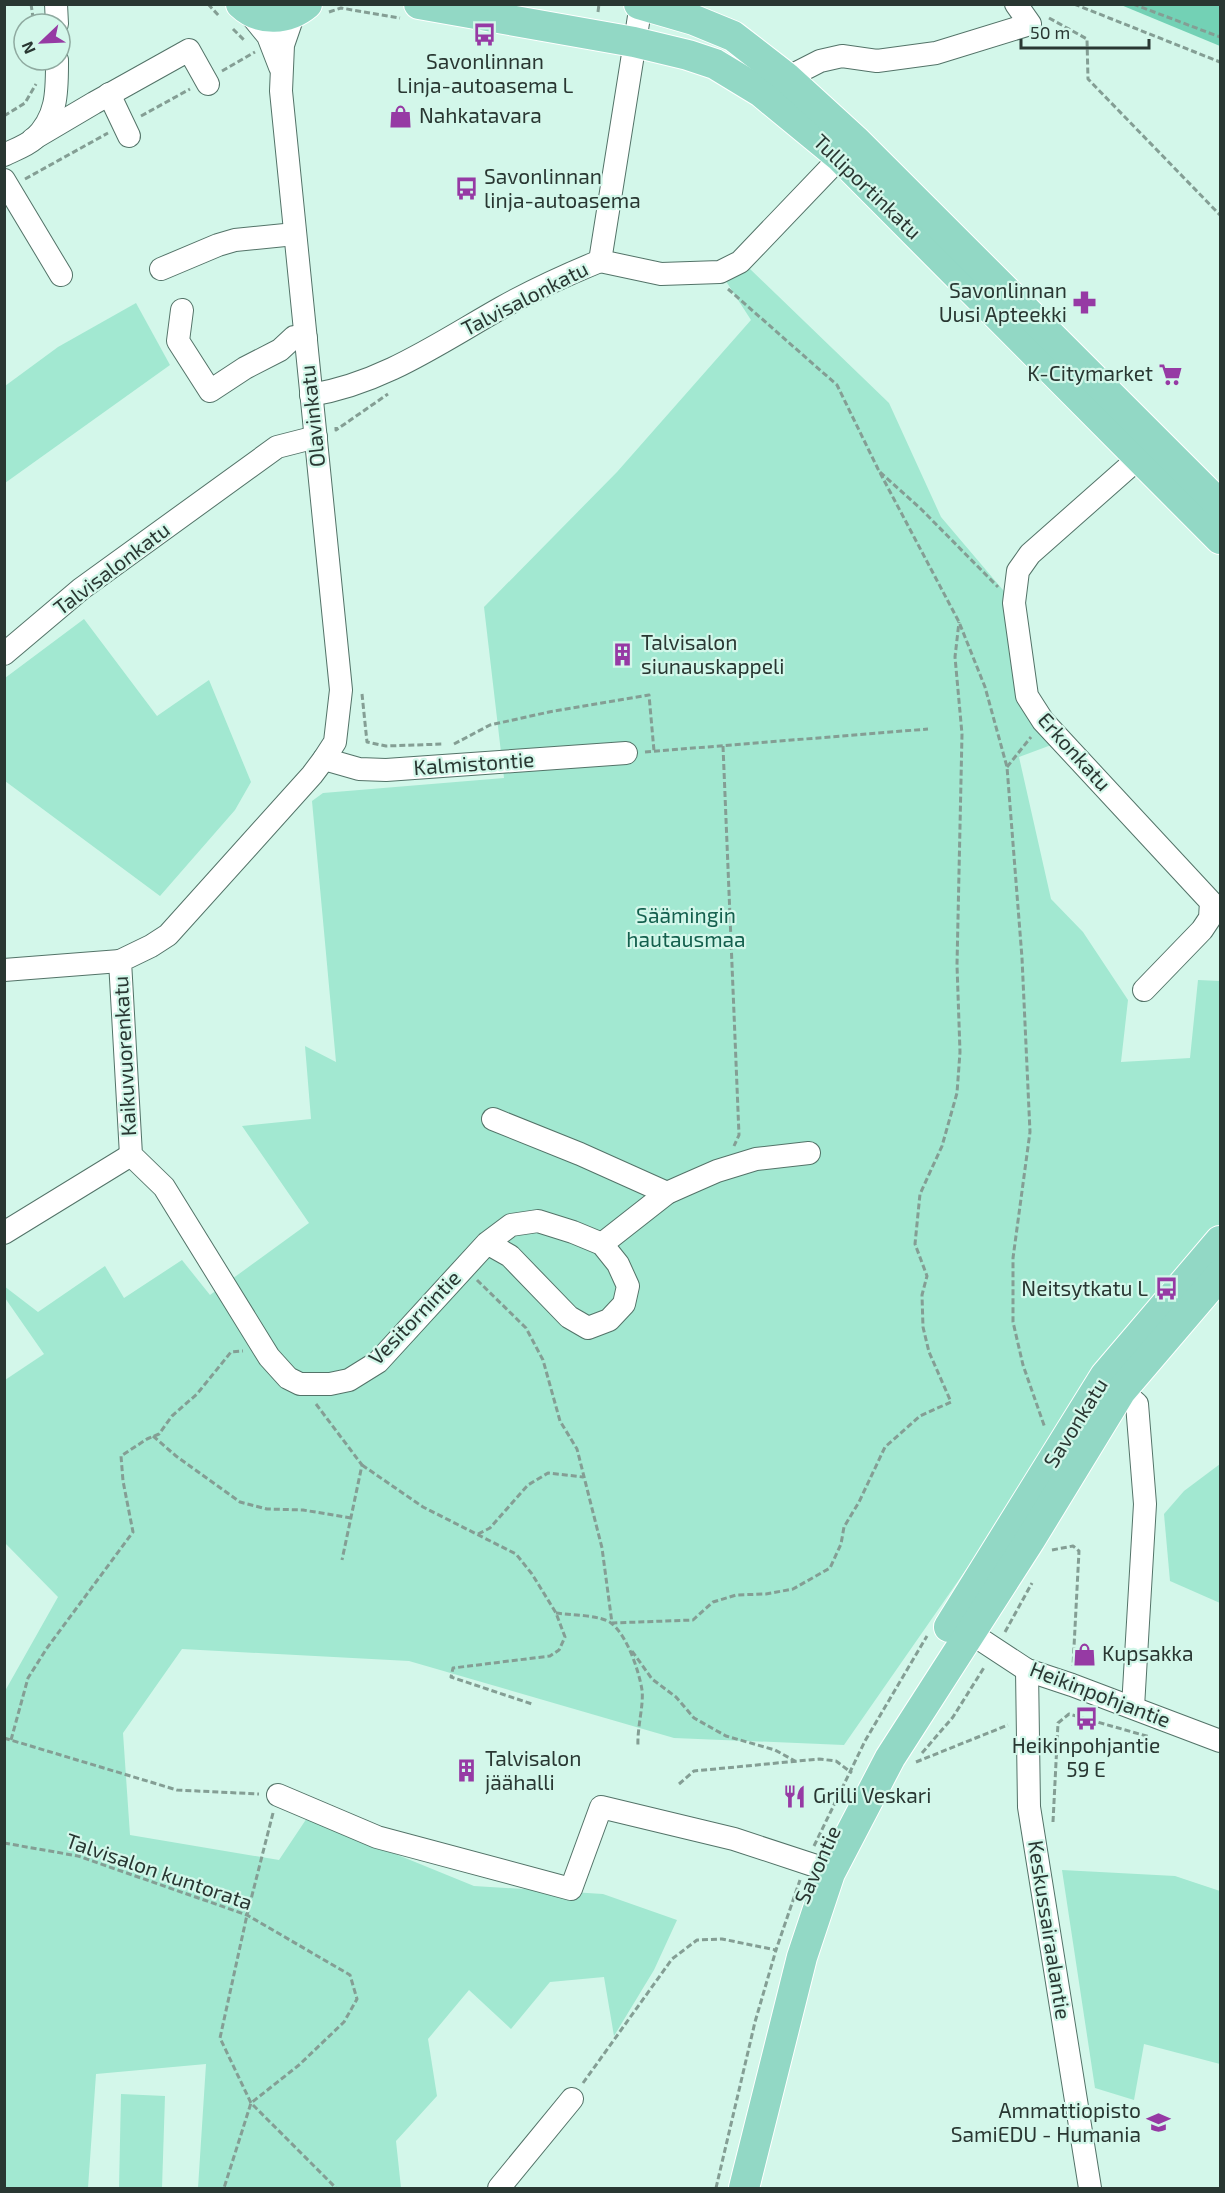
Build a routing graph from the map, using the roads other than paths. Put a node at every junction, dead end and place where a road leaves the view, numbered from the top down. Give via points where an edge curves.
1 (419, 4) edge
2 (1016, 4) edge
3 (641, 5) edge
4 (309, 8) edge
5 (234, 13) edge
6 (634, 42) junction
7 (57, 72) edge
8 (786, 77) junction
9 (208, 84) dead end
10 (277, 85) junction
11 (761, 92) junction
12 (109, 94) junction
13 (129, 136) dead end
14 (33, 139) junction
15 (848, 149) junction
16 (4, 155) edge
17 (4, 180) edge
18 (295, 234) junction
19 (600, 261) junction
20 (161, 269) dead end
21 (61, 275) dead end
22 (182, 310) dead end
23 (306, 338) junction
24 (322, 393) junction
25 (316, 437) junction
26 (1148, 449) junction
27 (1221, 505) edge
28 (1221, 539) edge
29 (4, 654) edge
30 (626, 753) road end
31 (324, 759) junction
32 (120, 961) junction
33 (4, 970) edge
34 (1144, 990) dead end
35 (493, 1119) dead end
36 (809, 1153) dead end
37 (131, 1155) junction
38 (667, 1193) junction
39 (4, 1233) edge
40 (487, 1243) junction
41 (602, 1244) junction
42 (1219, 1254) edge
43 (300, 1384) joint
44 (1113, 1384) junction
45 (952, 1627) junction
46 (1027, 1670) junction
47 (1133, 1707) junction
48 (1221, 1741) edge
49 (278, 1795) road end
50 (809, 1864) junction
51 (572, 2099) road end
52 (756, 2136) junction
53 (499, 2188) edge
54 (744, 2188) edge
55 (1090, 2188) edge

1 - 6 main road, Tulliportinkatu
2 - 8 street via 1038,18 936,53 877,61 842,56 820,61
3 - 6 street, Talvisalonkatu
3 - 8 main road, Tulliportinkatu via 733,36
4 - 5 main road via 278,17
4 - 10 street, Olavinkatu via 285,33
5 - 10 street, Olavinkatu via 267,36
6 - 11 main road, Tulliportinkatu via 715,64
6 - 19 street, Talvisalonkatu
7 - 14 street via 54,109
8 - 11 street
8 - 15 main road, Tulliportinkatu
9 - 12 street via 189,50
10 - 18 street, Olavinkatu
11 - 15 main road, Tulliportinkatu
12 - 13 street
12 - 14 street
14 - 16 street
15 - 19 street via 740,262 720,272 661,274
15 - 26 main road, Tulliportinkatu
17 - 21 street
18 - 20 street via 226,243
18 - 23 street, Olavinkatu
19 - 24 street, Talvisalonkatu via 513,301 392,370
22 - 23 street via 178,341 210,391 280,350 294,337
23 - 24 street, Olavinkatu
24 - 25 street, Olavinkatu
25 - 29 street, Talvisalonkatu via 277,447 81,589
25 - 31 street, Olavinkatu via 341,690 335,742
26 - 27 main road, Tulliportinkatu
26 - 28 main road, Tulliportinkatu
26 - 34 street, Erkonkatu via 1030,555 1018,571 1014,603 1027,696 1043,721 1211,902 1210,918 1202,930
30 - 31 street, Kalmistontie via 386,770 359,769
31 - 32 street, Kaikuvuorenkatu via 168,935
32 - 33 street
32 - 37 street, Kaikuvuorenkatu
35 - 38 street
36 - 38 street via 756,1159
37 - 39 street
37 - 43 street, Kaikuvuorenkatu via 164,1187 264,1349 288,1378
38 - 41 street
40 - 41 street, Vesitornintie via 511,1225 538,1221
40 - 41 street via 510,1256 569,1317 588,1328 609,1320 624,1304 628,1286 618,1264
40 - 43 street, Vesitornintie via 378,1362 349,1380
42 - 44 main road, Savonkatu
44 - 45 main road, Savonkatu
44 - 47 street via 1137,1404 1145,1504
45 - 46 street, Heikinpohjantie via 1007,1655
45 - 50 main road, Savontie
45 - 52 main road, Savontie via 830,1873 802,1957
46 - 47 street, Heikinpohjantie
46 - 55 street, Keskussairaalantie via 1029,1808
47 - 48 street, Heikinpohjantie
49 - 50 street via 377,1837 571,1889 601,1807 734,1839
50 - 52 main road, Savontie via 784,1952
51 - 53 street
52 - 54 main road, Savontie

